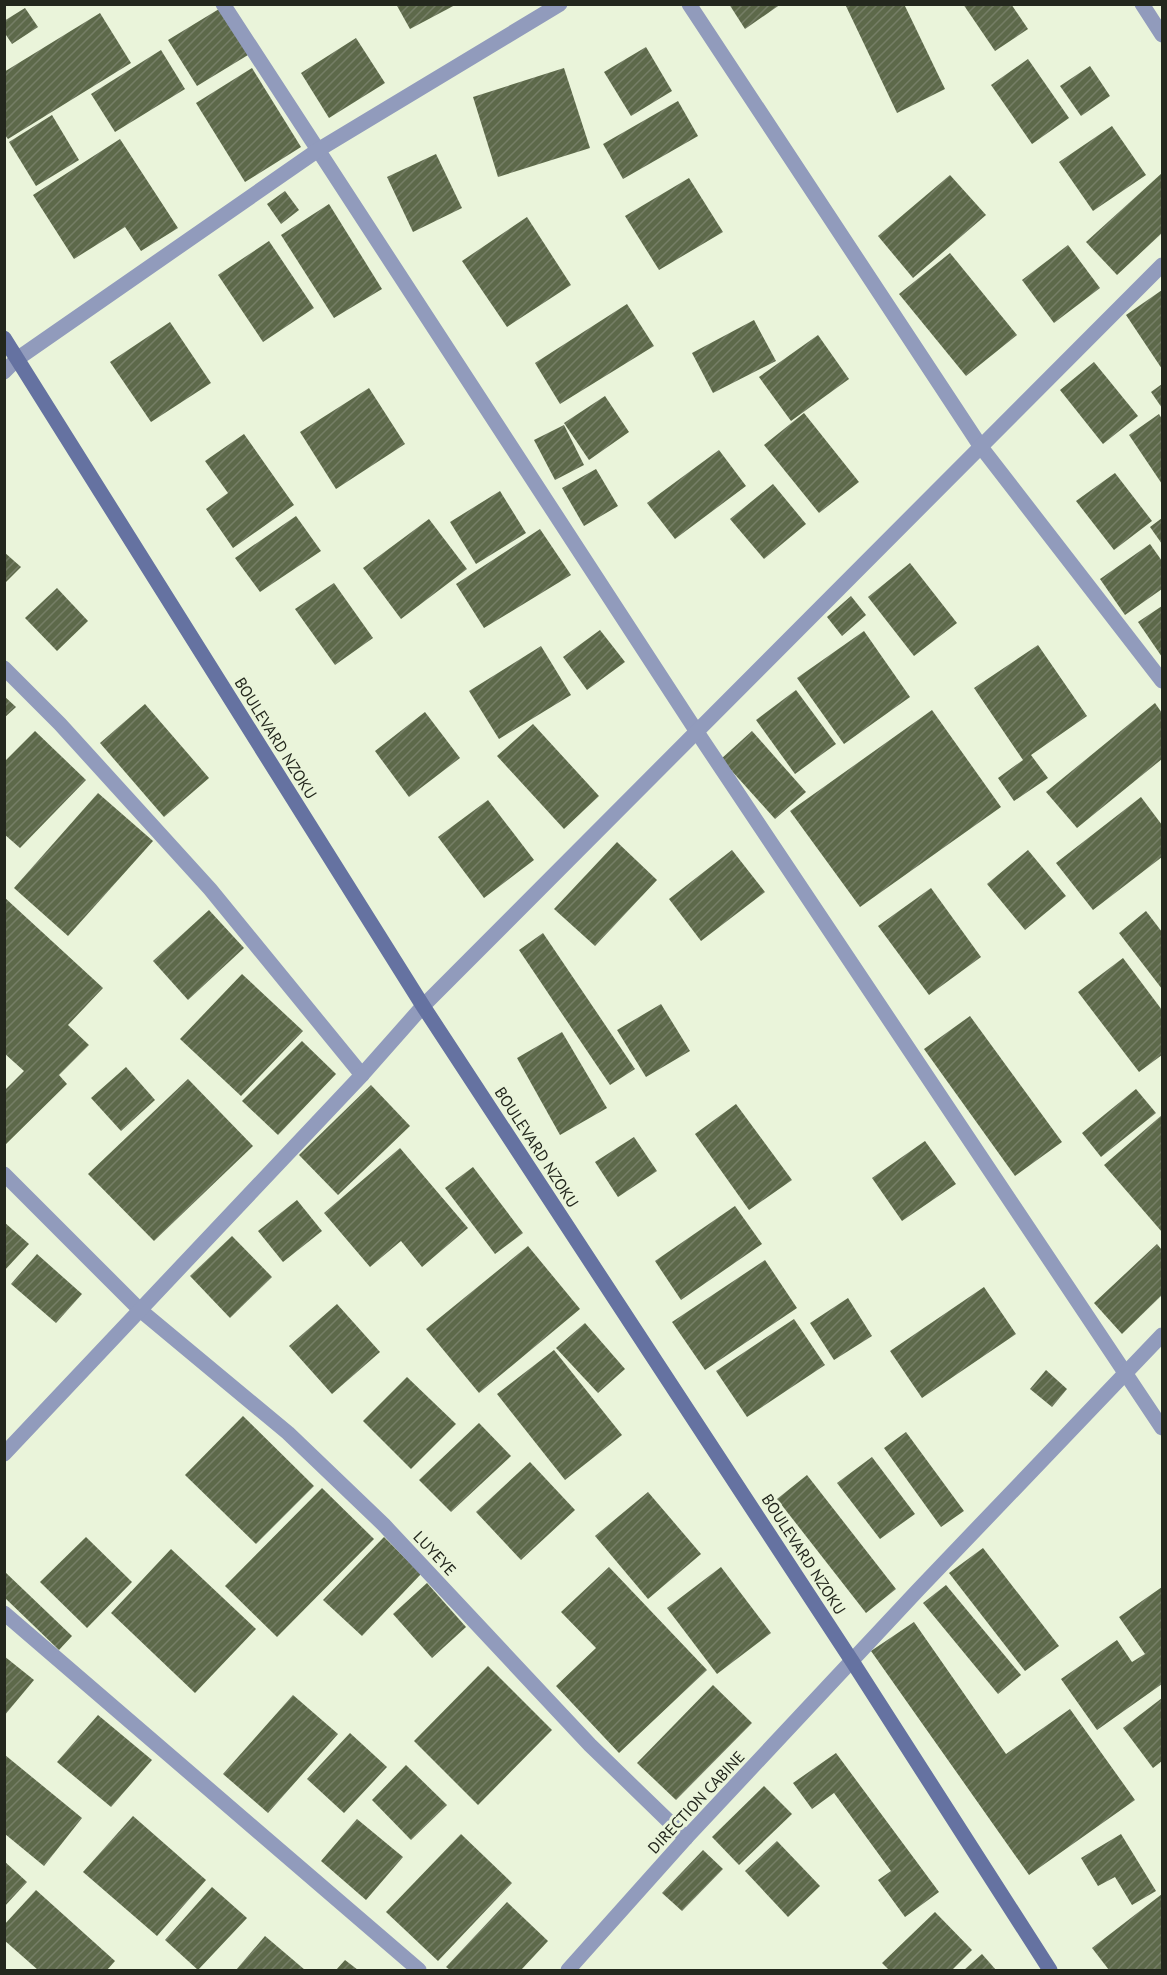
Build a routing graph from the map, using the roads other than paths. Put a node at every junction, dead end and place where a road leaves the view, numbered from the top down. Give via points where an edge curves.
1 (223, 4) edge
2 (560, 4) edge
3 (689, 4) edge
4 (1142, 4) edge
5 (1162, 35) edge
6 (318, 150) junction
7 (1162, 265) edge
8 (4, 338) edge
9 (17, 359) junction
10 (4, 372) edge
11 (981, 447) junction
12 (4, 668) edge
13 (1162, 681) edge
14 (697, 732) junction
15 (423, 1006) junction
16 (362, 1075) junction
17 (4, 1174) edge
18 (140, 1310) junction
19 (1162, 1335) edge
20 (1126, 1374) junction
21 (1162, 1428) edge
22 (4, 1454) edge
23 (4, 1613) edge
24 (852, 1661) junction
25 (686, 1838) junction
26 (419, 1971) edge
27 (568, 1971) edge
28 (1050, 1971) edge

1 - 6 street
2 - 6 street
3 - 11 street
4 - 5 street
6 - 9 street
6 - 14 street
7 - 11 street
8 - 9 street, BOULEVARD NZOKU
9 - 10 street
9 - 15 street, BOULEVARD NZOKU
11 - 13 street
11 - 14 street
12 - 16 street via 210,889
14 - 15 street
14 - 20 street
15 - 16 street
15 - 24 street, BOULEVARD NZOKU
16 - 18 street
17 - 18 street, LUYEYE
18 - 22 street
18 - 25 street, LUYEYE via 288,1433 384,1525 590,1744
19 - 20 street, DIRECTION CABINE
20 - 21 street
20 - 24 street, DIRECTION CABINE
23 - 26 street
24 - 25 street, DIRECTION CABINE
24 - 28 street, BOULEVARD NZOKU
25 - 27 street, DIRECTION CABINE

